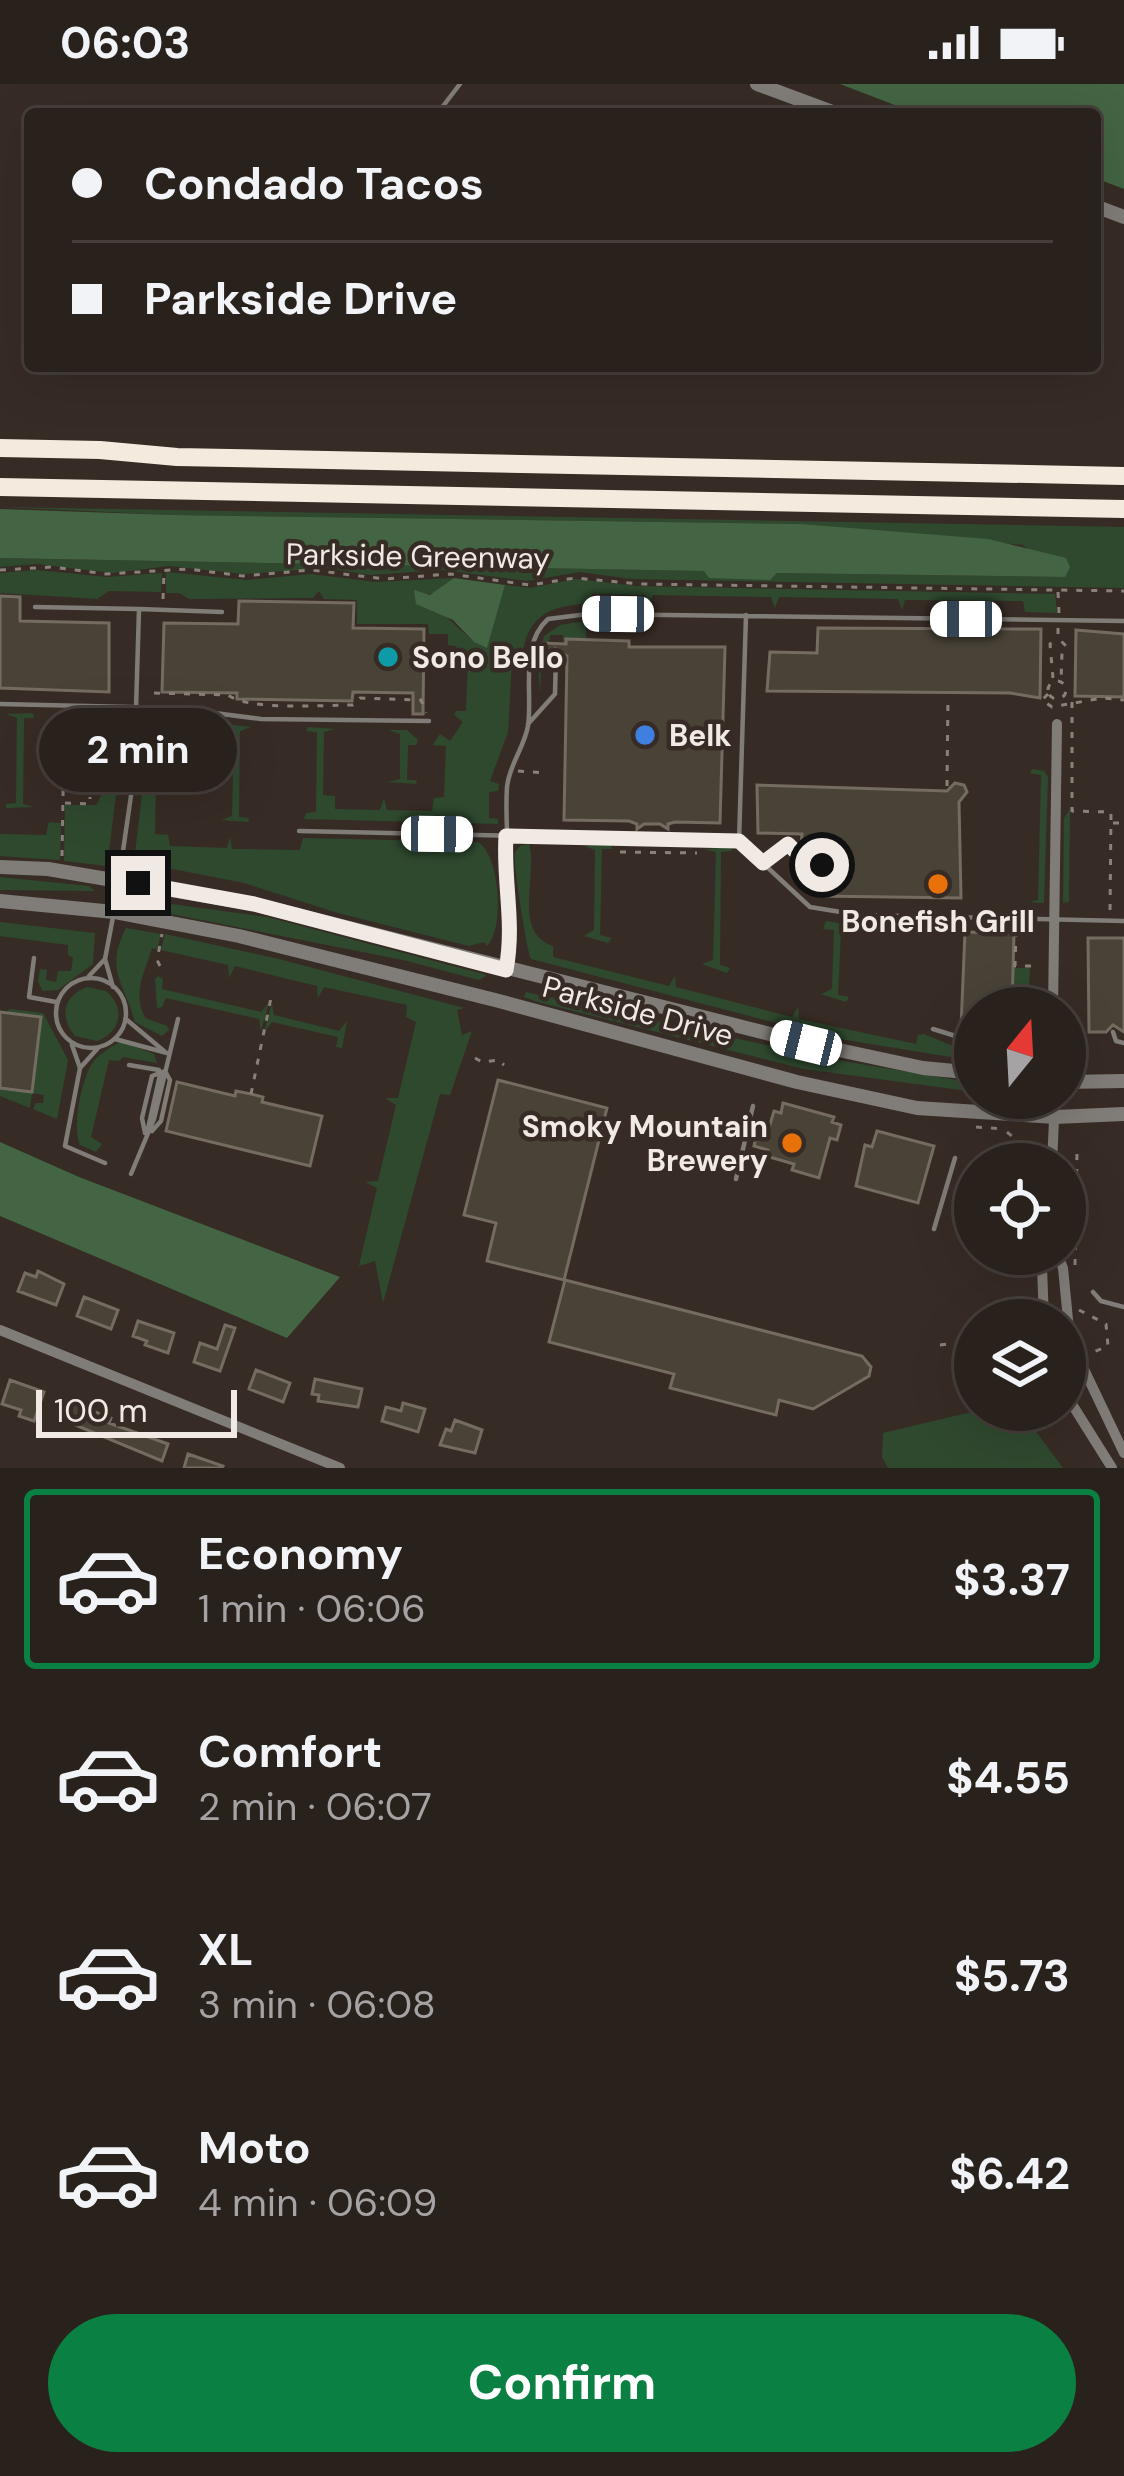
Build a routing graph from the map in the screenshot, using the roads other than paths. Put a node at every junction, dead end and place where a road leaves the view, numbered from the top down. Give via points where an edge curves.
1 (460, 84) edge
2 (757, 84) edge
3 (442, 108) edge
4 (822, 108) edge
5 (0, 448) edge
6 (1124, 476) edge
7 (0, 487) edge
8 (1124, 509) edge
9 (35, 607) dead end
10 (139, 609) junction
11 (223, 611) dead end
12 (746, 615) junction
13 (1124, 621) edge
14 (556, 655) dead end
15 (0, 704) edge
16 (135, 708) junction
17 (429, 721) road end
18 (528, 724) junction
19 (1057, 724) dead end
20 (44, 729) dead end
21 (80, 729) dead end
22 (299, 830) dead end
23 (506, 836) junction
24 (739, 841) junction
25 (763, 863) junction
26 (822, 865) dead end
27 (0, 867) edge
28 (118, 881) junction
29 (0, 902) edge
30 (114, 912) junction
31 (1054, 920) junction
32 (1124, 921) edge
33 (34, 958) dead end
34 (105, 959) junction
35 (506, 970) junction
36 (84, 979) junction
37 (113, 987) junction
38 (1053, 987) edge
39 (499, 1001) junction
40 (58, 1003) junction
41 (125, 1019) junction
42 (178, 1019) dead end
43 (933, 1029) dead end
44 (1113, 1032) dead end
45 (954, 1036) edge
46 (115, 1039) junction
47 (70, 1041) junction
48 (1124, 1043) edge
49 (99, 1047) junction
50 (169, 1054) junction
51 (129, 1065) dead end
52 (80, 1068) junction
53 (165, 1071) junction
54 (954, 1071) edge
55 (1124, 1081) edge
56 (1086, 1082) edge
57 (753, 1106) dead end
58 (954, 1110) edge
59 (1124, 1114) edge
60 (1086, 1116) edge
61 (146, 1138) junction
62 (954, 1161) edge
63 (105, 1163) dead end
64 (131, 1174) dead end
65 (736, 1179) dead end
66 (934, 1229) dead end
67 (1065, 1275) edge
68 (1093, 1292) dead end
69 (1124, 1307) edge
70 (0, 1330) edge
71 (1093, 1388) junction
72 (1086, 1391) edge
73 (1086, 1426) edge
74 (1124, 1453) edge
75 (340, 1468) edge
76 (1112, 1468) edge

1 - 3 lane
2 - 4 street
5 - 6 highway
7 - 8 highway
9 - 10 lane
10 - 11 lane
10 - 16 lane
12 - 13 lane
12 - 18 lane via 548,619 533,642
12 - 24 lane
14 - 18 lane via 555,694
15 - 16 lane
16 - 17 lane
16 - 28 lane
18 - 23 lane via 510,770
19 - 31 street
20 - 21 lane
22 - 23 lane
23 - 24 lane
23 - 35 lane
24 - 25 lane
25 - 26 lane via 788,844
25 - 31 lane via 810,908 836,914
27 - 28 street, Parkside Drive
28 - 30 lane
28 - 35 street, Parkside Drive via 254,904
29 - 30 street, Parkside Drive
30 - 34 lane
30 - 39 street, Parkside Drive
31 - 32 lane
31 - 38 street
33 - 40 lane via 29,997
34 - 36 lane
34 - 37 lane
35 - 39 street
35 - 54 street, Parkside Drive
36 - 37 lane
36 - 40 lane
37 - 41 lane
39 - 58 street, Parkside Drive via 797,1082
40 - 47 lane via 58,1024
41 - 46 lane
41 - 50 lane
42 - 50 lane
43 - 45 lane
44 - 48 lane
46 - 49 lane
46 - 50 lane
47 - 49 lane
47 - 52 lane
49 - 52 lane
50 - 53 lane
51 - 53 lane
52 - 63 lane via 64,1146
53 - 61 lane via 161,1121
53 - 61 lane via 152,1076
55 - 56 street
57 - 65 lane
59 - 60 street, Parkside Drive
61 - 64 lane
62 - 66 lane
67 - 71 street via 1070,1340
68 - 69 lane
70 - 75 street
71 - 72 street
71 - 74 street
73 - 76 street

